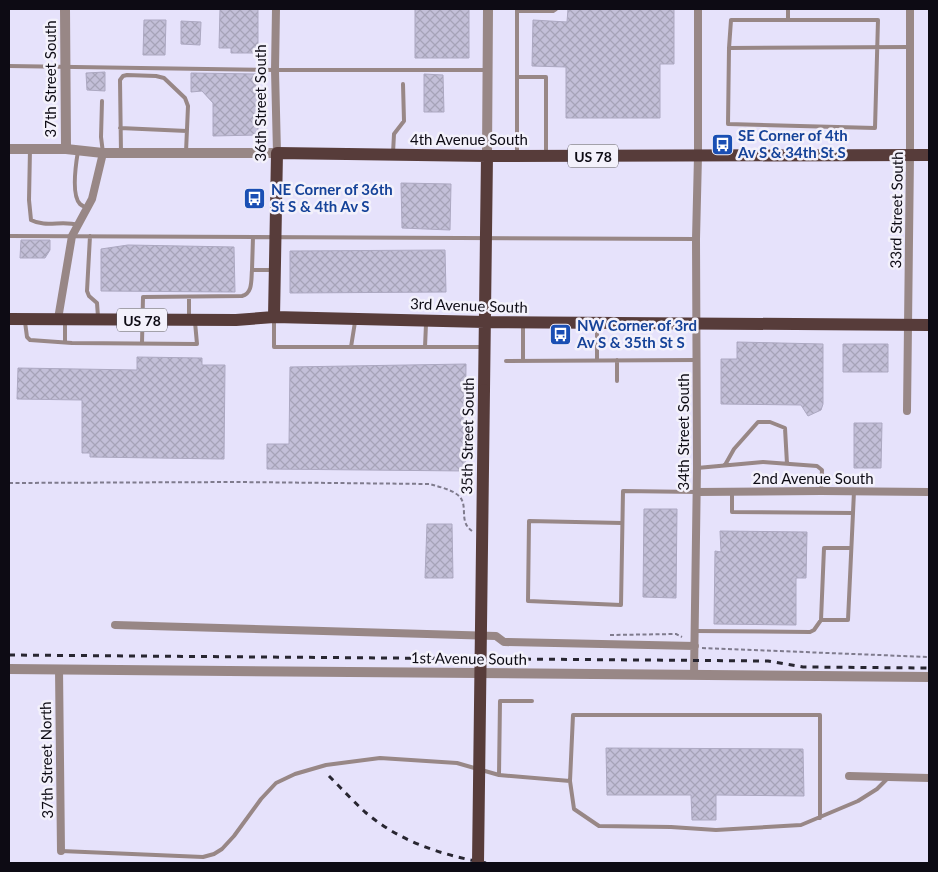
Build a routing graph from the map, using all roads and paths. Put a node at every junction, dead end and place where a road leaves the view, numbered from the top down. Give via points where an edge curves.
1 (65, 9) edge
2 (276, 9) edge
3 (488, 9) edge
4 (556, 9) edge
5 (698, 9) edge
6 (788, 9) edge
7 (910, 9) edge
8 (517, 10) edge
9 (788, 20) junction
10 (910, 47) junction
11 (729, 48) junction
12 (877, 48) junction
13 (9, 66) edge
14 (65, 66) junction
15 (275, 70) junction
16 (488, 70) junction
17 (517, 77) junction
18 (403, 84) dead end
19 (102, 101) dead end
20 (120, 128) junction
21 (187, 131) junction
22 (9, 149) edge
23 (30, 149) junction
24 (66, 149) junction
25 (79, 150) junction
26 (102, 152) junction
27 (121, 153) junction
28 (186, 153) junction
29 (278, 153) junction
30 (393, 155) junction
31 (487, 156) junction
32 (517, 156) junction
33 (546, 156) junction
34 (698, 156) junction
35 (910, 156) junction
36 (929, 156) edge
37 (87, 208) junction
38 (78, 226) junction
39 (9, 236) edge
40 (72, 236) junction
41 (90, 236) junction
42 (254, 237) junction
43 (275, 237) junction
44 (486, 238) junction
45 (696, 239) junction
46 (252, 270) junction
47 (275, 270) junction
48 (188, 297) junction
49 (274, 317) junction
50 (356, 318) junction
51 (9, 319) edge
52 (25, 319) junction
53 (62, 319) junction
54 (98, 320) junction
55 (142, 320) junction
56 (192, 320) junction
57 (426, 320) junction
58 (485, 322) junction
59 (523, 323) junction
60 (598, 323) junction
61 (697, 324) junction
62 (908, 325) junction
63 (929, 325) edge
64 (65, 342) junction
65 (142, 343) junction
66 (351, 347) junction
67 (425, 347) junction
68 (484, 347) junction
69 (522, 360) junction
70 (597, 360) junction
71 (616, 360) junction
72 (697, 360) junction
73 (506, 361) dead end
74 (617, 381) dead end
75 (907, 411) dead end
76 (787, 464) junction
77 (725, 465) junction
78 (698, 468) junction
79 (9, 483) edge
80 (821, 490) junction
81 (697, 492) junction
82 (732, 492) junction
83 (854, 492) junction
84 (929, 492) edge
85 (853, 513) junction
86 (622, 523) junction
87 (472, 532) dead end
88 (851, 548) junction
89 (821, 620) junction
90 (115, 625) dead end
91 (695, 631) junction
92 (483, 636) junction
93 (699, 647) junction
94 (929, 657) edge
95 (9, 669) edge
96 (59, 669) junction
97 (483, 673) junction
98 (694, 675) junction
99 (929, 677) edge
100 (532, 701) dead end
101 (499, 775) junction
102 (849, 776) dead end
103 (890, 777) junction
104 (929, 778) edge
105 (570, 781) junction
106 (820, 818) junction
107 (61, 851) joint
108 (478, 863) edge

1 - 14 street, 37th Street South
2 - 15 street, 36th Street South
3 - 16 street, 35th Street South
4 - 8 lane
5 - 34 street, 34th Street South
6 - 9 lane
7 - 10 street, 33rd Street South
8 - 17 lane
9 - 11 lane via 731,20
9 - 12 lane via 878,20
10 - 12 lane
10 - 35 street, 33rd Street South
11 - 12 lane
11 - 12 lane via 728,124 875,128
13 - 14 lane
14 - 15 lane
14 - 24 street, 37th Street South
15 - 16 lane
15 - 29 street, 36th Street South
16 - 31 street, 35th Street South
17 - 32 lane
17 - 33 lane via 546,77
18 - 30 lane via 404,122 394,134
19 - 26 lane
20 - 21 lane
20 - 21 lane via 120,80 127,75 156,76 164,78 185,98 188,106
20 - 27 lane
21 - 28 lane
22 - 23 street, 4th Avenue South
23 - 24 street, 4th Avenue South
23 - 38 lane via 31,220 40,225 69,222
24 - 25 street, 4th Avenue South
25 - 26 street, 4th Avenue South
25 - 37 lane via 76,197
26 - 27 street, 4th Avenue South
26 - 37 street via 92,199
27 - 28 street, 4th Avenue South
28 - 29 street, 4th Avenue South
29 - 30 main road, 4th Avenue South / US 78
29 - 43 main road, 36th Street South
30 - 31 main road, 4th Avenue South / US 78
31 - 32 main road, 4th Avenue South / US 78
31 - 44 main road, 35th Street South
32 - 33 main road, 4th Avenue South / US 78
33 - 34 main road, 4th Avenue South / US 78
34 - 35 main road, 4th Avenue South / US 78
34 - 45 street, 34th Street South
35 - 36 main road, 4th Avenue South / US 78
35 - 62 street, 33rd Street South
37 - 38 street
38 - 40 street
39 - 40 lane
40 - 41 lane
40 - 53 street
41 - 42 lane
41 - 54 lane via 87,291 97,303
42 - 43 lane
42 - 46 lane
43 - 44 lane
43 - 47 main road, 36th Street South
44 - 45 lane
44 - 58 main road, 35th Street South
45 - 61 street, 34th Street South
46 - 47 lane
46 - 48 lane via 247,295
47 - 49 main road, 36th Street South
48 - 55 lane via 143,297
48 - 56 lane
49 - 50 main road, 3rd Avenue South / US 78
49 - 56 main road, 3rd Avenue South / US 78
49 - 66 lane via 274,347
50 - 57 main road, 3rd Avenue South / US 78
50 - 66 lane
51 - 52 main road, 3rd Avenue South / US 78
52 - 53 main road, 3rd Avenue South / US 78
52 - 64 lane via 30,340
53 - 54 main road, 3rd Avenue South / US 78
53 - 64 lane
54 - 55 main road, 3rd Avenue South / US 78
55 - 56 main road, 3rd Avenue South / US 78
55 - 65 lane
56 - 65 lane via 197,344
57 - 58 main road, 3rd Avenue South / US 78
57 - 67 lane
58 - 59 main road, 3rd Avenue South / US 78
58 - 68 main road, 35th Street South
59 - 60 main road, 3rd Avenue South / US 78
59 - 69 lane
60 - 61 main road, 3rd Avenue South / US 78
60 - 70 lane
61 - 62 main road, 3rd Avenue South / US 78
61 - 72 street, 34th Street South
62 - 63 main road, 3rd Avenue South / US 78
62 - 75 street, 33rd Street South
64 - 65 lane
66 - 67 lane
67 - 68 lane
68 - 108 main road, 35th Street South, bridge
69 - 70 lane
69 - 73 lane
70 - 71 lane
71 - 72 lane
71 - 74 lane
72 - 78 street, 34th Street South
76 - 77 lane
76 - 77 lane via 785,428 770,422 758,422 734,449
76 - 80 lane via 817,466 822,470
77 - 78 lane
78 - 81 street, 34th Street South
79 - 87 path via 430,484 460,497 465,523
80 - 82 street, 2nd Avenue South
80 - 83 street, 2nd Avenue South
81 - 82 street, 2nd Avenue South
81 - 86 lane via 623,491
81 - 91 street, 34th Street South
82 - 85 lane via 732,512
83 - 84 street, 2nd Avenue South
83 - 85 lane
85 - 88 lane
86 - 86 lane via 621,605 528,601 529,521
88 - 89 lane via 848,620
88 - 89 lane via 824,548
89 - 91 lane via 810,632
90 - 92 street, 1st Avenue South
91 - 93 street, 34th Street South
92 - 93 street, 1st Avenue South via 496,636 504,642
92 - 97 lane
93 - 94 path
93 - 98 street, 34th Street South
95 - 96 street, 1st Avenue South
96 - 97 street, 1st Avenue South
96 - 107 street, 37th Street North
97 - 98 street, 1st Avenue South
98 - 99 street, 1st Avenue South
100 - 101 lane via 500,701
101 - 105 lane
101 - 107 lane via 457,763 380,758 326,764 276,783 260,799 234,836 214,854 203,857
102 - 103 street
103 - 104 street
103 - 106 lane via 858,801
105 - 106 lane via 574,809 599,826 716,830 801,825
105 - 106 lane via 572,715 820,715

